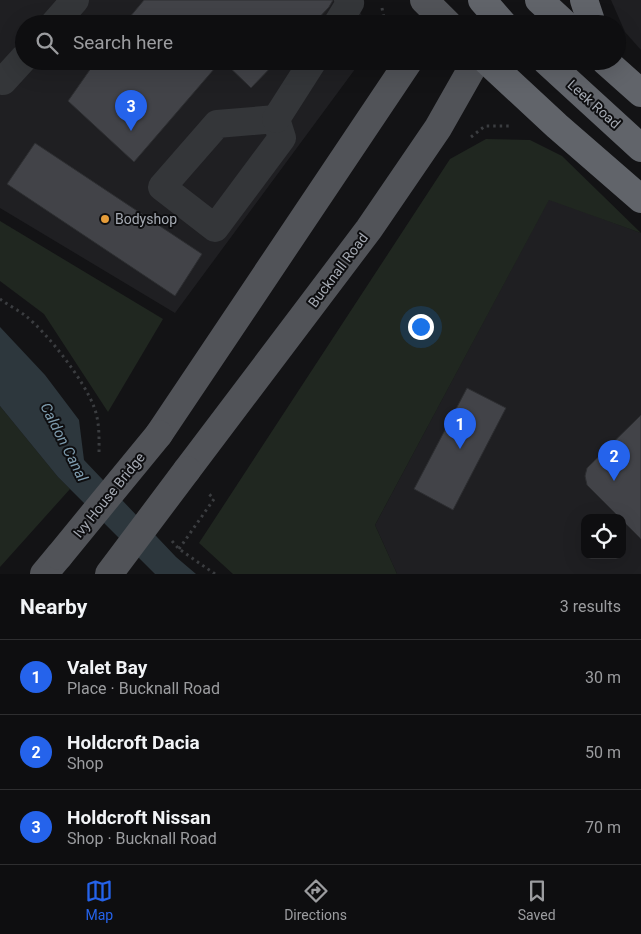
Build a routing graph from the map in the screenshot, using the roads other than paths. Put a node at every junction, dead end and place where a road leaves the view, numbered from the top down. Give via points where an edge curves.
1 (75, 0) edge
2 (348, 0) edge
3 (539, 0) edge
4 (584, 0) edge
5 (62, 15) edge
6 (343, 15) edge
7 (555, 15) edge
8 (589, 15) edge
9 (15, 68) edge
10 (307, 70) edge
11 (403, 70) edge
12 (471, 70) edge
13 (497, 70) edge
14 (556, 70) edge
15 (616, 70) edge
16 (0, 78) edge
17 (641, 93) edge
18 (276, 119) dead end
19 (641, 148) edge
20 (641, 199) edge
21 (52, 565) edge
22 (109, 574) edge

1 - 5 lane
2 - 6 lane via 350,3
3 - 7 highway
4 - 8 highway
9 - 16 lane via 3,81
10 - 18 lane
11 - 21 main road, Ivy House Bridge, bridge via 158,434
12 - 22 main road, Bucknall Road, bridge via 438,128 370,228
13 - 20 highway
14 - 19 highway, Leek Road
15 - 17 highway

